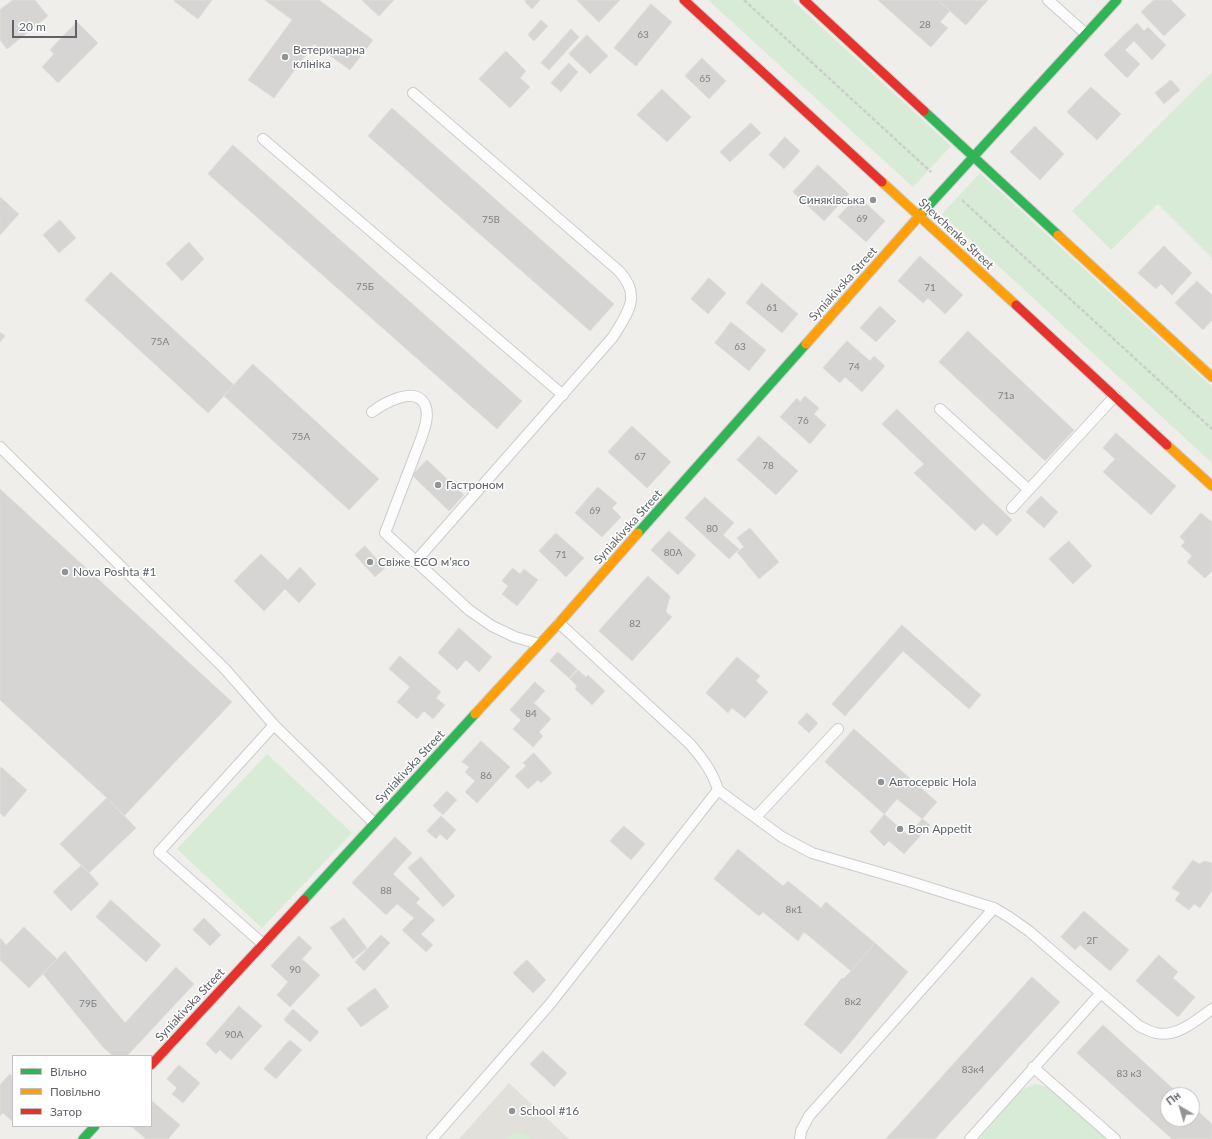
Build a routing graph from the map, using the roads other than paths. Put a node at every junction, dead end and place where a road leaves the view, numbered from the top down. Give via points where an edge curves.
1 (684, 0) edge
2 (804, 0) edge
3 (1048, 0) edge
4 (1118, 0) edge
5 (1086, 34) junction
6 (413, 93) dead end
7 (263, 139) dead end
8 (974, 156) junction
9 (919, 216) junction
10 (1212, 377) edge
11 (562, 394) junction
12 (1115, 396) junction
13 (940, 409) dead end
14 (372, 412) dead end
15 (0, 447) edge
16 (1212, 486) edge
17 (1029, 490) junction
18 (1012, 508) dead end
19 (415, 562) junction
20 (559, 623) junction
21 (539, 644) junction
22 (274, 725) junction
23 (838, 729) dead end
24 (718, 790) junction
25 (756, 817) junction
26 (374, 824) junction
27 (994, 908) junction
28 (263, 944) junction
29 (1100, 994) junction
30 (1212, 1009) edge
31 (152, 1064) edge
32 (1033, 1067) junction
33 (94, 1127) edge
34 (83, 1139) edge
35 (432, 1139) edge
36 (800, 1139) edge
37 (970, 1139) edge
38 (1116, 1139) edge

1 - 9 street, Shevchenka Street
2 - 8 street
3 - 5 lane
4 - 5 street, Syniakivska Street
5 - 8 street, Syniakivska Street
6 - 11 lane via 627,280 631,289 628,314 613,337
7 - 11 lane
8 - 9 street, Syniakivska Street
8 - 10 street
9 - 12 street, Shevchenka Street
9 - 20 street, Syniakivska Street
11 - 19 lane
12 - 16 street, Shevchenka Street
12 - 17 lane
13 - 17 lane
14 - 19 lane via 385,403 409,395 418,397 425,405 426,424 385,533
15 - 22 lane via 225,669
17 - 18 lane
19 - 21 lane via 469,610 492,626 515,637
20 - 21 street, Syniakivska Street
20 - 24 lane via 690,744 704,761
21 - 26 street, Syniakivska Street
22 - 26 lane
22 - 28 lane via 159,852
23 - 25 lane
24 - 25 lane
24 - 35 lane via 550,1004
25 - 27 lane via 782,837 812,852
26 - 28 street, Syniakivska Street
27 - 29 lane via 1029,931
27 - 36 lane via 809,1116 801,1130
28 - 31 street, Syniakivska Street
29 - 30 lane via 1139,1026 1158,1034 1176,1032 1193,1024
29 - 32 lane
32 - 37 lane
32 - 38 lane
33 - 34 street

